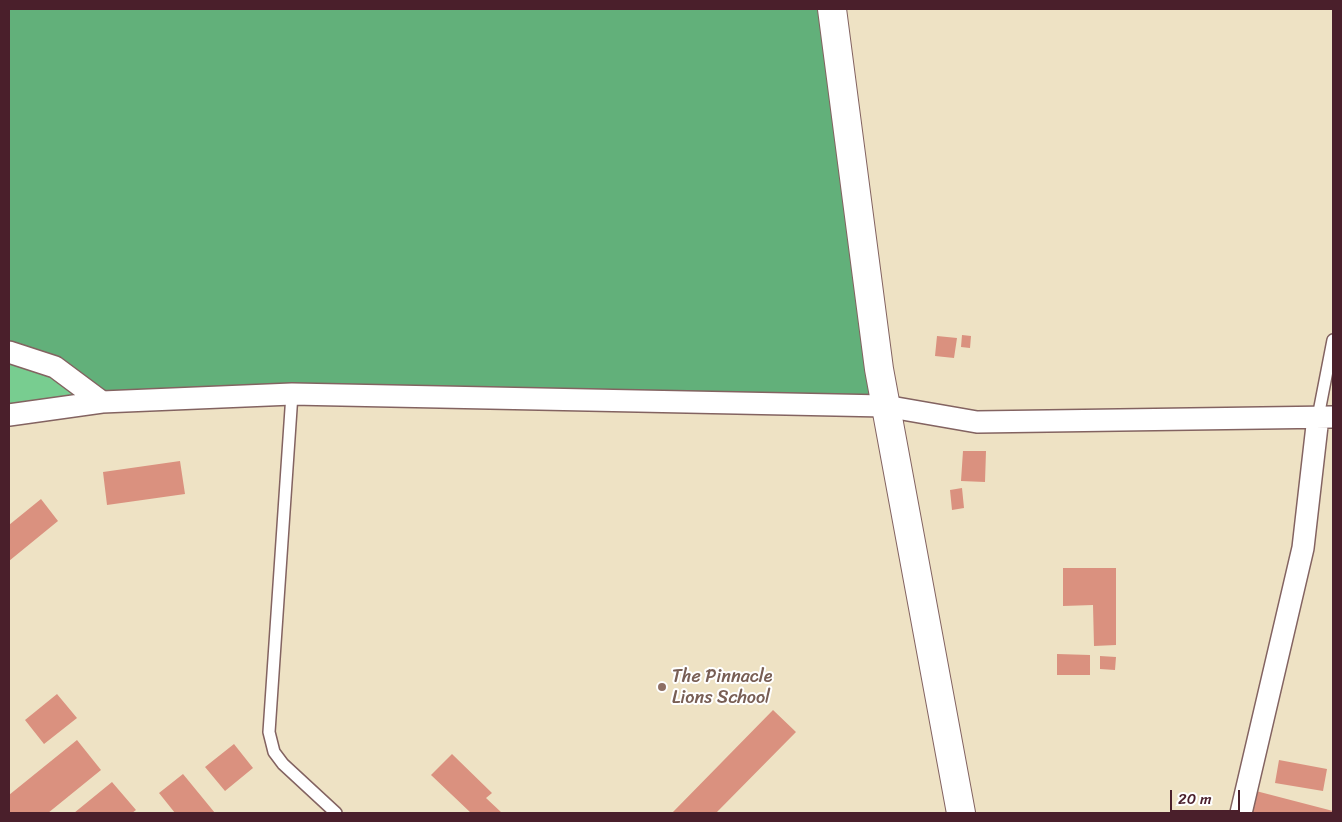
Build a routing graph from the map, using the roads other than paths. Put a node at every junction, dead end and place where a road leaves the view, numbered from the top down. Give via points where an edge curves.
1 (832, 9) edge
2 (1333, 340) edge
3 (9, 352) edge
4 (292, 394) junction
5 (102, 402) junction
6 (885, 406) junction
7 (9, 415) edge
8 (1326, 417) edge
9 (336, 813) edge
10 (961, 813) edge
11 (1240, 813) edge

1 - 6 main road
2 - 8 lane
3 - 5 street via 56,367
4 - 5 street
4 - 6 street
4 - 9 lane via 269,732 274,752 283,764
5 - 7 street
6 - 8 street via 977,422
6 - 10 main road
8 - 11 street via 1303,548

